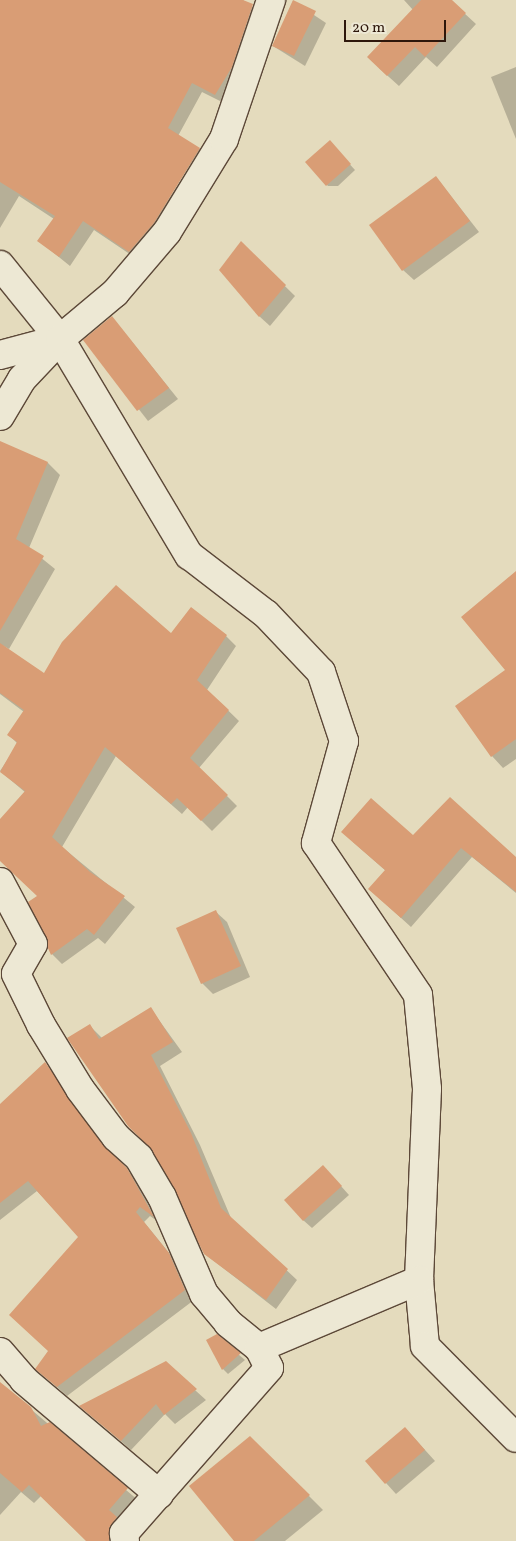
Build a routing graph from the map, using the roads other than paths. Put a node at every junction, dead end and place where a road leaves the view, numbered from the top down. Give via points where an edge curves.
1 (271, 0) edge
2 (0, 265) edge
3 (60, 339) junction
4 (0, 355) edge
5 (0, 416) edge
6 (0, 882) edge
7 (419, 1280) junction
8 (260, 1348) junction
9 (0, 1352) edge
10 (516, 1438) edge
11 (159, 1494) junction
12 (124, 1541) edge

1 - 3 street via 224,139 167,232 115,293
2 - 3 street
3 - 4 street
3 - 5 street via 22,379
3 - 7 street via 189,555 266,614 321,672 344,741 316,843 418,995 427,1089
6 - 8 street via 33,944 16,974 42,1025 80,1089 143,1166 204,1294 228,1323
7 - 8 street
7 - 10 street via 425,1346
8 - 11 street via 269,1368
9 - 11 street via 24,1380
11 - 12 street via 124,1534

